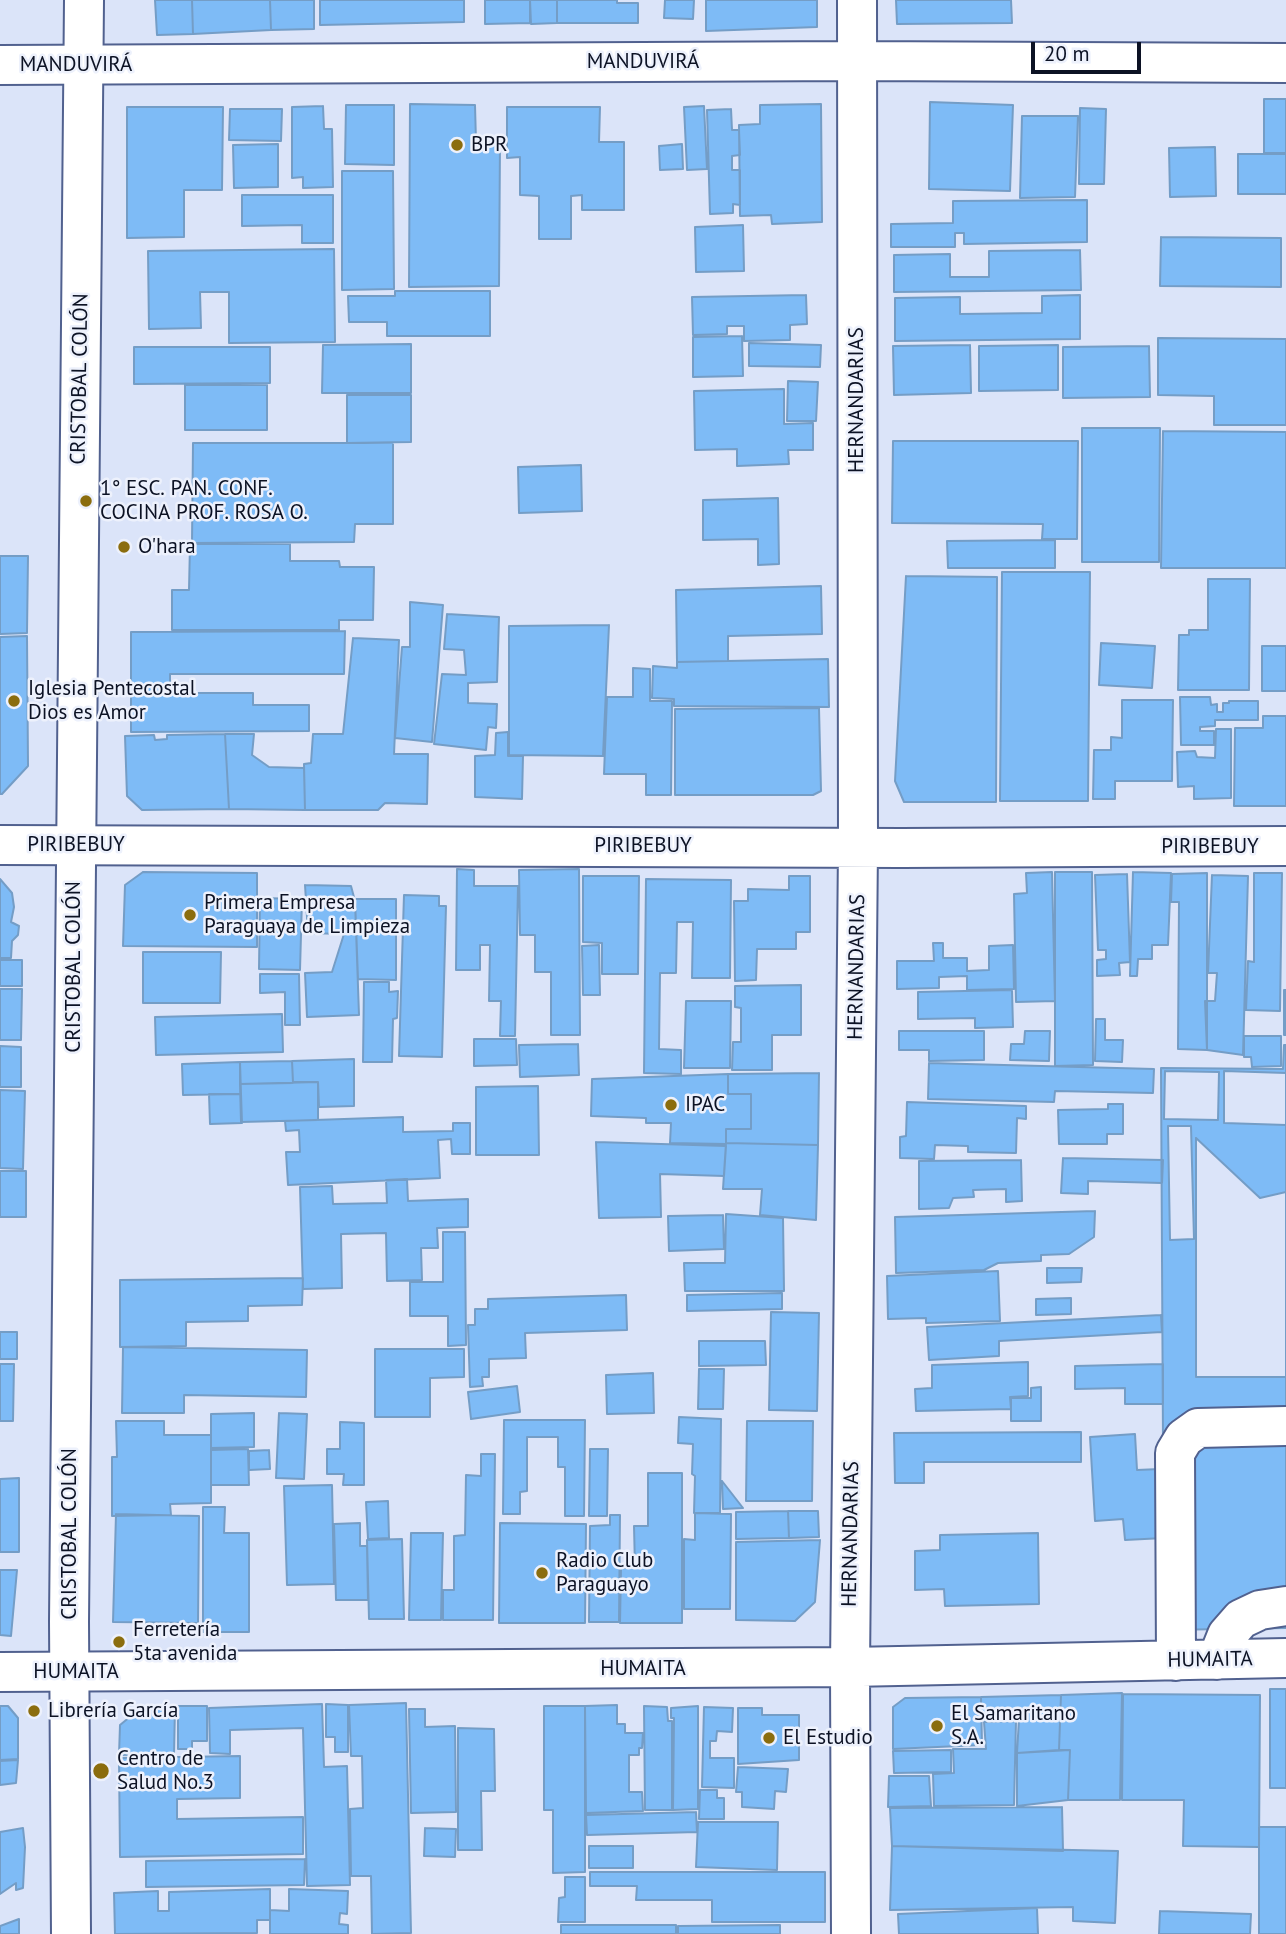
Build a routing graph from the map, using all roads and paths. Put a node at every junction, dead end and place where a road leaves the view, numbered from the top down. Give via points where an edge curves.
1 (84, 0) edge
2 (856, 0) edge
3 (856, 61) junction
4 (1286, 63) edge
5 (0, 65) edge
6 (83, 65) junction
7 (0, 845) edge
8 (75, 845) junction
9 (1286, 846) edge
10 (858, 847) junction
11 (1286, 1426) edge
12 (1286, 1606) edge
13 (1286, 1658) edge
14 (1217, 1660) junction
15 (1176, 1661) junction
16 (850, 1667) junction
17 (0, 1672) edge
18 (69, 1672) junction
19 (71, 1934) edge
20 (851, 1934) edge

1 - 6 street, CRISTOBAL COLÓN
2 - 3 street, HERNANDARIAS
3 - 4 street, MANDUVIRÁ
3 - 6 street, MANDUVIRÁ
3 - 10 street, HERNANDARIAS
5 - 6 street, MANDUVIRÁ
6 - 8 street, CRISTOBAL COLÓN
7 - 8 street, PIRIBEBUY
8 - 10 street, PIRIBEBUY
8 - 18 street, CRISTOBAL COLÓN
9 - 10 street, PIRIBEBUY
10 - 16 street, HERNANDARIAS
11 - 15 street via 1198,1428 1184,1438 1175,1453
12 - 14 street via 1241,1619 1227,1635
13 - 14 street, HUMAITA
14 - 15 street, HUMAITA
15 - 16 street, HUMAITA
16 - 18 street, HUMAITA
16 - 20 street, HERNANDARIAS
17 - 18 street, HUMAITA
18 - 19 street, CRISTOBAL COLÓN

